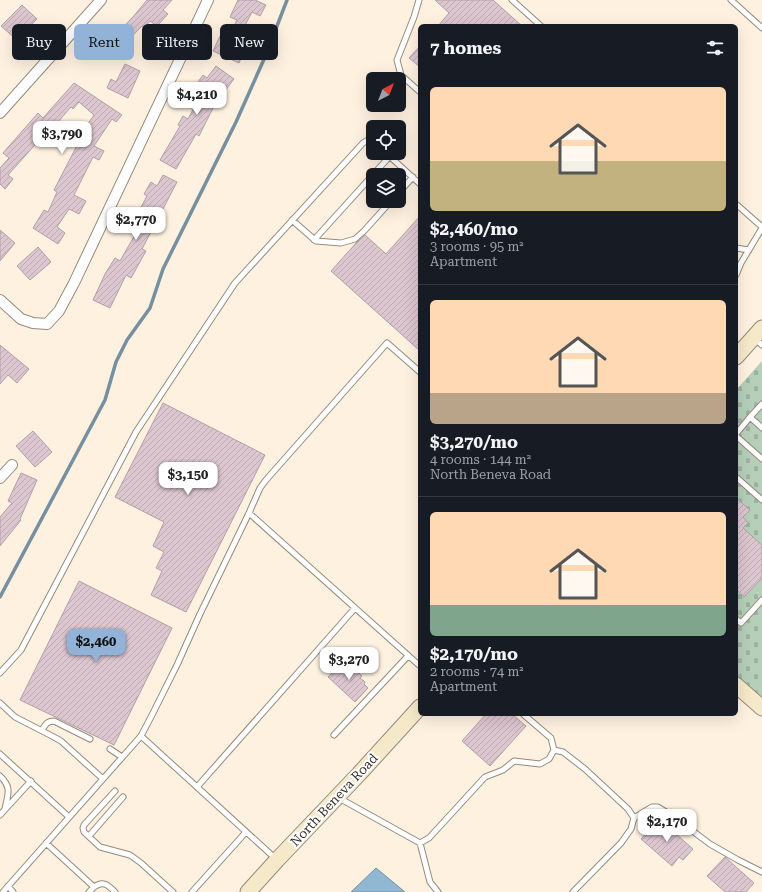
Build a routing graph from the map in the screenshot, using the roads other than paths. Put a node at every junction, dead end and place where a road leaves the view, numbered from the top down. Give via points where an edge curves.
1 (101, 0) edge
2 (208, 0) edge
3 (419, 0) edge
4 (512, 0) edge
5 (731, 0) edge
6 (539, 24) edge
7 (762, 28) edge
8 (418, 90) edge
9 (0, 113) edge
10 (366, 141) edge
11 (384, 160) edge
12 (394, 160) edge
13 (413, 177) junction
14 (418, 182) edge
15 (406, 184) edge
16 (738, 206) edge
17 (385, 208) edge
18 (292, 220) junction
19 (762, 228) edge
20 (314, 240) junction
21 (738, 248) edge
22 (749, 250) junction
23 (738, 270) edge
24 (0, 300) edge
25 (759, 337) edge
26 (738, 355) edge
27 (418, 370) edge
28 (762, 404) edge
29 (750, 417) junction
30 (762, 428) edge
31 (738, 432) edge
32 (738, 437) edge
33 (762, 459) edge
34 (12, 465) dead end
35 (0, 478) edge
36 (738, 480) edge
37 (762, 500) edge
38 (249, 513) junction
39 (762, 600) edge
40 (355, 608) junction
41 (738, 621) edge
42 (408, 656) junction
43 (418, 664) edge
44 (0, 673) edge
45 (738, 687) edge
46 (0, 703) edge
47 (762, 708) edge
48 (418, 709) edge
49 (525, 716) edge
50 (42, 730) junction
51 (334, 735) dead end
52 (141, 736) junction
53 (90, 739) dead end
54 (110, 749) dead end
55 (554, 750) junction
56 (0, 754) edge
57 (122, 757) junction
58 (0, 776) edge
59 (103, 779) junction
60 (31, 781) junction
61 (197, 787) junction
62 (115, 791) dead end
63 (123, 797) dead end
64 (336, 797) junction
65 (5, 810) junction
66 (0, 815) edge
67 (69, 817) junction
68 (634, 818) junction
69 (246, 832) junction
70 (89, 836) junction
71 (46, 843) junction
72 (420, 843) junction
73 (277, 860) junction
74 (762, 872) edge
75 (8, 886) junction
76 (94, 887) junction
77 (3, 892) edge
78 (13, 892) edge
79 (89, 892) edge
80 (115, 892) edge
81 (173, 892) edge
82 (192, 892) edge
83 (248, 892) edge
84 (438, 892) edge
85 (574, 892) edge

1 - 9 street
2 - 24 street via 59,311 47,324 33,323 21,319
3 - 8 lane via 397,60 401,75
4 - 6 lane
5 - 7 lane
10 - 18 lane
11 - 20 lane
12 - 13 lane
13 - 14 lane
13 - 15 lane
16 - 19 lane
17 - 20 lane via 355,239 341,243
18 - 20 lane
18 - 44 lane via 235,283 136,432 21,650
19 - 22 lane
21 - 22 lane
22 - 23 lane
25 - 26 main road
27 - 38 lane via 387,343 266,480
28 - 29 lane
29 - 30 lane
29 - 31 lane
32 - 33 lane
34 - 35 street
36 - 37 lane
38 - 40 lane
38 - 52 lane
39 - 41 lane via 740,623
40 - 42 lane
40 - 61 lane
42 - 43 lane
42 - 51 lane
45 - 47 main road
46 - 50 lane via 15,717
48 - 64 main road, North Beneva Road
49 - 55 lane via 551,738
50 - 53 lane via 47,722 54,721
50 - 59 lane via 60,741
52 - 57 lane
52 - 61 lane
54 - 57 lane
55 - 68 lane via 563,752 585,769 628,809
55 - 72 lane via 549,759 540,764 514,761 502,770 485,777 429,838
56 - 60 lane
57 - 59 lane
58 - 65 lane via 8,786
59 - 67 lane
60 - 65 lane
60 - 67 lane
61 - 69 lane
62 - 70 lane via 84,825 84,832
63 - 70 lane
64 - 72 lane
64 - 73 main road, North Beneva Road
65 - 66 lane
67 - 71 lane
68 - 74 lane via 652,807 658,807 710,844
68 - 85 lane via 632,829
69 - 73 lane
69 - 82 lane
70 - 81 lane via 100,847 130,855
71 - 75 lane
71 - 76 lane
72 - 84 lane via 430,882
73 - 83 main road, North Beneva Road
75 - 77 lane
75 - 78 lane
76 - 79 lane
76 - 80 lane via 98,883 103,883

